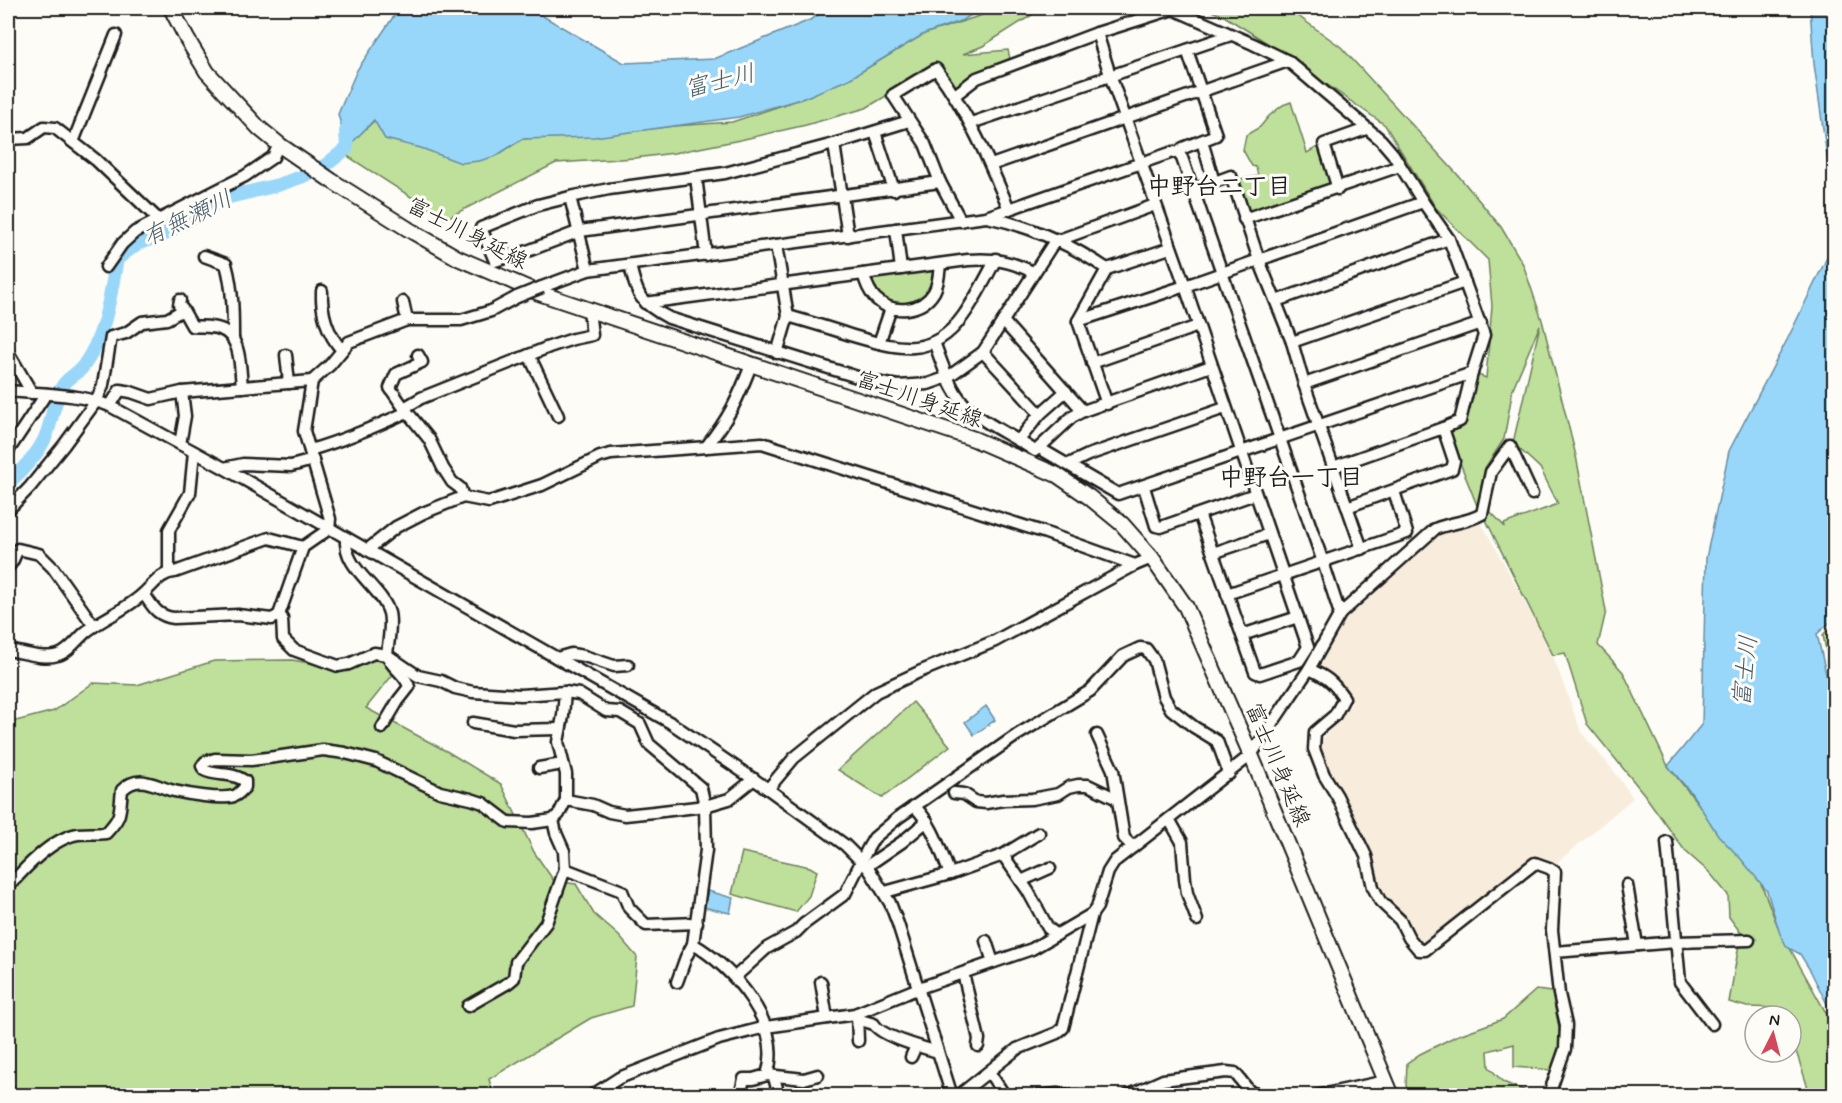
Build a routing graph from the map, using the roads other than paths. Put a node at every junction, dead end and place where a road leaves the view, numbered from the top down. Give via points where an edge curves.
1 (171, 8) edge
2 (1097, 33) junction
3 (116, 35) dead end
4 (1231, 35) junction
5 (1186, 50) junction
6 (1288, 61) junction
7 (1110, 75) junction
8 (1202, 92) junction
9 (955, 95) junction
10 (1125, 118) junction
11 (909, 121) junction
12 (971, 123) junction
13 (1366, 129) junction
14 (875, 132) junction
15 (8, 138) edge
16 (1202, 141) junction
17 (73, 142) junction
18 (834, 144) junction
19 (280, 145) junction
20 (1178, 153) junction
21 (1141, 163) junction
22 (991, 165) junction
23 (1400, 166) junction
24 (696, 177) junction
25 (940, 182) junction
26 (1214, 182) junction
27 (1338, 189) junction
28 (894, 190) junction
29 (1193, 190) junction
30 (842, 196) junction
31 (570, 197) junction
32 (1423, 202) junction
33 (1155, 205) junction
34 (1009, 209) junction
35 (701, 214) junction
36 (986, 217) junction
37 (1245, 219) junction
38 (159, 220) junction
39 (961, 221) junction
40 (896, 230) junction
41 (580, 231) junction
42 (848, 236) junction
43 (1057, 239) junction
44 (1449, 239) junction
45 (776, 245) junction
46 (1170, 248) junction
47 (706, 255) junction
48 (204, 256) dead end
49 (996, 260) junction
50 (1259, 260) junction
51 (940, 264) junction
52 (630, 265) junction
53 (106, 267) dead end
54 (901, 268) junction
55 (1107, 269) junction
56 (588, 270) junction
57 (1033, 272) junction
58 (863, 274) junction
59 (1222, 274) junction
60 (1465, 282) junction
61 (782, 284) junction
62 (1185, 286) junction
63 (322, 291) dead end
64 (1276, 301) junction
65 (403, 302) dead end
66 (645, 303) junction
67 (891, 309) junction
68 (589, 310) junction
69 (788, 316) junction
70 (407, 320) junction
71 (1003, 321) junction
72 (1078, 321) junction
73 (1481, 323) junction
74 (1198, 326) junction
75 (233, 338) junction
76 (934, 342) junction
77 (1292, 342) junction
78 (879, 343) junction
79 (342, 350) junction
80 (8, 352) edge
81 (777, 352) junction
82 (983, 352) junction
83 (286, 355) dead end
84 (418, 355) dead end
85 (529, 355) junction
86 (1092, 363) junction
87 (751, 365) junction
88 (1211, 366) junction
89 (1472, 373) junction
90 (948, 377) junction
91 (312, 381) junction
92 (289, 383) junction
93 (1304, 384) junction
94 (242, 387) junction
95 (8, 391) edge
96 (1066, 391) junction
97 (182, 392) junction
98 (32, 393) junction
99 (48, 395) junction
100 (97, 400) junction
101 (1107, 404) junction
102 (110, 406) junction
103 (1225, 408) junction
104 (405, 410) junction
105 (1083, 411) junction
106 (1040, 414) junction
107 (558, 416) dead end
108 (1319, 426) junction
109 (1443, 428) junction
110 (1280, 439) junction
111 (1018, 440) junction
112 (180, 444) junction
113 (706, 447) junction
114 (8, 451) edge
115 (1035, 451) dead end
116 (194, 452) junction
117 (1241, 452) junction
118 (311, 455) junction
119 (1069, 464) junction
120 (1333, 467) junction
121 (224, 468) junction
122 (1144, 487) junction
123 (1394, 491) junction
124 (1255, 494) junction
125 (1532, 494) dead end
126 (463, 497) junction
127 (1347, 507) junction
128 (8, 510) edge
129 (1199, 514) junction
130 (329, 529) junction
131 (1269, 534) junction
132 (346, 538) junction
133 (13, 547) edge
134 (303, 547) junction
135 (1362, 549) junction
136 (367, 550) junction
137 (1213, 553) junction
138 (1152, 558) junction
139 (1323, 562) junction
140 (1135, 565) junction
141 (8, 567) edge
142 (169, 572) junction
143 (1283, 575) junction
144 (144, 594) junction
145 (1227, 594) junction
146 (1340, 614) junction
147 (279, 615) junction
148 (1298, 617) junction
149 (94, 626) junction
150 (1242, 635) junction
151 (8, 650) edge
152 (387, 655) junction
153 (556, 658) junction
154 (628, 665) dead end
155 (1309, 669) junction
156 (1089, 673) dead end
157 (1100, 681) junction
158 (565, 692) junction
159 (473, 723) dead end
160 (382, 728) dead end
161 (560, 729) junction
162 (1097, 735) dead end
163 (1251, 755) junction
164 (563, 764) junction
165 (539, 768) dead end
166 (1229, 774) junction
167 (754, 779) junction
168 (768, 789) junction
169 (954, 793) dead end
170 (1117, 799) junction
171 (566, 800) junction
172 (705, 806) junction
173 (914, 806) junction
174 (1169, 819) junction
175 (553, 820) junction
176 (927, 821) junction
177 (1039, 833) dead end
178 (1667, 842) dead end
179 (1133, 847) junction
180 (1003, 855) junction
181 (864, 863) junction
182 (1050, 868) dead end
183 (565, 869) junction
184 (950, 874) junction
185 (1020, 881) junction
186 (1627, 885) dead end
187 (8, 887) edge
188 (885, 892) junction
189 (1092, 914) junction
190 (1197, 920) dead end
191 (697, 923) junction
192 (1057, 935) junction
193 (1749, 940) dead end
194 (986, 941) dead end
195 (1676, 942) junction
196 (693, 944) junction
197 (1637, 945) junction
198 (1555, 952) junction
199 (993, 962) junction
200 (963, 972) junction
201 (735, 977) junction
202 (677, 982) dead end
203 (821, 982) dead end
204 (919, 988) junction
205 (468, 1006) dead end
206 (857, 1016) junction
207 (827, 1018) junction
208 (1712, 1024) dead end
209 (766, 1027) junction
210 (858, 1041) dead end
211 (916, 1046) junction
212 (978, 1046) dead end
213 (938, 1052) junction
214 (911, 1057) dead end
215 (989, 1072) junction
216 (818, 1075) dead end
217 (770, 1076) junction
218 (1382, 1081) junction
219 (8, 1091) edge
220 (9, 1095) edge
221 (591, 1095) edge
222 (740, 1095) edge
223 (779, 1095) edge
224 (952, 1095) edge
225 (958, 1095) edge
226 (1005, 1095) edge
227 (1038, 1095) edge
228 (1075, 1095) edge
229 (1127, 1095) edge
230 (1264, 1095) edge
231 (1316, 1095) edge
232 (1392, 1095) edge
233 (1552, 1095) edge

1 - 19 main road, 富士川身延線 via 207,72
2 - 4 street via 1173,9
2 - 7 street
2 - 9 street via 977,78
3 - 17 street
4 - 5 street
4 - 6 street
5 - 7 street
5 - 8 street
6 - 8 street
6 - 13 street
7 - 10 street
7 - 12 street
8 - 10 street
8 - 16 street via 1216,135
9 - 11 street via 936,69 893,95
9 - 12 street
10 - 21 street
10 - 22 street
11 - 14 street
11 - 25 street via 925,144
12 - 22 street
13 - 23 street via 1394,154
13 - 27 street via 1324,144
14 - 18 street
14 - 28 street
15 - 17 street via 28,138 49,126
16 - 20 street
16 - 26 street
17 - 38 street
18 - 24 street
18 - 30 street
19 - 38 street via 273,157 245,176
19 - 68 main road, 富士川身延線 via 458,258
20 - 21 street
20 - 29 street
21 - 33 street
21 - 34 street
22 - 34 street
23 - 27 street
23 - 32 street
24 - 31 street
24 - 35 street
25 - 28 street
25 - 39 street
26 - 29 street
26 - 37 street via 1231,176
27 - 37 street
28 - 30 street
29 - 59 street
30 - 35 street
30 - 42 street
31 - 41 street
31 - 41 street via 481,228 495,261
32 - 44 street
32 - 50 street
33 - 43 street
33 - 46 street
34 - 36 street
35 - 41 street
35 - 47 street
36 - 39 street
36 - 43 street
37 - 50 street
38 - 53 street via 135,232
39 - 40 street
40 - 42 street
40 - 54 street
41 - 56 street
42 - 45 street
43 - 55 street
43 - 57 street
44 - 60 street
44 - 64 street
45 - 47 street
45 - 61 street
46 - 55 street
46 - 62 street
47 - 52 street
48 - 75 street via 226,264 233,298
49 - 51 street
49 - 57 street
49 - 76 street via 962,317
50 - 59 street
50 - 64 street
51 - 54 street
51 - 67 street via 935,291 923,304
52 - 56 street
52 - 66 street via 636,289
54 - 58 street
55 - 72 street
56 - 70 street, bridge via 461,320
57 - 71 street
58 - 61 street
58 - 67 street via 868,290
59 - 62 street
59 - 110 street
60 - 73 street
60 - 77 street
61 - 66 street
61 - 69 street
62 - 72 street
62 - 74 street
63 - 79 street via 328,329
64 - 77 street
65 - 70 street
66 - 81 street via 669,318
67 - 78 street
68 - 85 street via 591,335
68 - 87 main road, 富士川身延線
69 - 78 street
69 - 81 street
70 - 79 street via 349,342
71 - 82 street
71 - 96 street
72 - 86 street
73 - 89 street via 1485,335
73 - 93 street
74 - 86 street
74 - 88 street
75 - 94 street
75 - 100 street via 221,329 192,326 182,305 167,319 142,322 111,337
76 - 78 street via 901,348
76 - 90 street
77 - 93 street
79 - 91 street
80 - 98 street
81 - 90 street via 898,386 928,384
82 - 90 street
82 - 106 street
83 - 92 street
84 - 104 street via 422,362 396,374 390,388
85 - 104 street via 421,399
85 - 107 street
86 - 101 street
87 - 113 street via 725,423
87 - 138 main road, 富士川身延線 via 974,439 1056,476 1122,524
88 - 101 street
88 - 103 street
89 - 108 street
89 - 109 street via 1460,421
90 - 111 street via 964,403 984,421
91 - 92 street
91 - 118 street via 303,430
92 - 94 street
93 - 108 street
94 - 97 street
95 - 98 street
96 - 105 street
96 - 106 street
97 - 102 street via 151,399 120,390
97 - 112 street via 185,416
98 - 99 street
99 - 100 street
99 - 114 street
100 - 102 street
100 - 128 street
101 - 105 street
102 - 112 street
103 - 117 street
103 - 119 street
104 - 118 street
104 - 126 street via 429,439
105 - 119 street via 1039,448
106 - 111 street
108 - 110 street
108 - 120 street
109 - 120 street
109 - 123 street via 1454,461 1452,469
110 - 117 street
110 - 139 street
111 - 115 street
112 - 116 street
113 - 126 street via 600,457 542,485 489,502
113 - 140 street via 762,443 1043,531
116 - 121 street
116 - 142 street via 190,494 169,530
117 - 122 street
117 - 124 street
118 - 121 street via 291,466 243,464
118 - 130 street via 330,519
119 - 122 street via 1118,494
120 - 127 street
121 - 130 street
122 - 129 street via 1156,525 1161,527
123 - 127 street
123 - 135 street via 1407,533
124 - 129 street
124 - 131 street
125 - 146 street via 1510,446 1491,472 1482,514 1435,529
126 - 136 street via 396,527
127 - 135 street
129 - 137 street
130 - 132 street
130 - 134 street
131 - 137 street
131 - 143 street
132 - 136 street
132 - 152 street via 350,559 385,603 390,616
133 - 141 street
133 - 149 street via 39,554
134 - 142 street via 269,538
134 - 147 street
135 - 139 street
136 - 153 street
137 - 145 street
138 - 140 street
138 - 163 main road, 富士川身延線 via 1186,608
139 - 143 street
139 - 146 street
140 - 168 street via 995,641 876,692 794,758
142 - 144 street
143 - 145 street
143 - 148 street
144 - 147 street via 164,617 238,615 272,619
144 - 149 street
145 - 150 street
146 - 155 street
147 - 152 street via 283,639 294,650 338,666 374,653
148 - 150 street
148 - 150 street via 1308,647 1299,661 1260,674 1255,672
149 - 151 street via 60,655 48,657
152 - 158 street via 418,676 473,692
152 - 160 street via 409,687
153 - 154 street via 570,650 614,666
153 - 167 street via 671,723
155 - 163 street
155 - 198 street via 1332,682 1344,698 1335,715 1315,732 1314,749 1366,856 1373,887 1380,901 1400,920 1408,938 1419,950 1425,950 1535,863 1555,872
156 - 157 street
157 - 166 street via 1123,656 1146,649 1154,660 1164,697 1172,709 1217,741
157 - 173 street
158 - 161 street
158 - 172 street via 579,694 606,711 620,712 640,724 649,744 701,788
159 - 161 street via 514,730
161 - 164 street via 558,742
162 - 170 street via 1113,770
163 - 166 street
163 - 218 main road, 富士川身延線
164 - 165 street
164 - 171 street
166 - 174 street
167 - 168 street
167 - 172 street via 729,799
168 - 181 street
169 - 170 street via 986,803 1041,797 1088,785
170 - 179 street via 1124,838
171 - 172 street via 625,814
171 - 175 street
172 - 191 street via 706,850
173 - 176 street
173 - 181 street via 874,838
174 - 179 street
174 - 190 street via 1182,842 1187,893
175 - 183 street via 564,851
175 - 187 street via 508,822 483,803 440,792 376,761 345,753 323,750 251,760 215,759 205,762 204,770 245,781 245,787 235,796 173,790 150,782 128,784 122,790 117,822 106,833 75,834 54,844
176 - 181 street via 902,842
176 - 184 street
177 - 180 street
178 - 195 street
179 - 189 street via 1108,872
180 - 184 street
180 - 185 street
181 - 188 street
181 - 201 street via 845,894 796,933 768,948
182 - 185 street
183 - 191 street via 622,891 629,908 646,925
183 - 205 street via 546,923 516,962 514,978
184 - 188 street via 918,878
185 - 192 street via 1048,928
186 - 197 street
188 - 204 street
189 - 192 street
189 - 215 street via 1063,1028 1017,1049
191 - 196 street
192 - 199 street via 1032,949
193 - 195 street
194 - 199 street
195 - 197 street
195 - 208 street via 1680,982
196 - 201 street
196 - 202 street
197 - 198 street
198 - 233 street via 1566,1025 1565,1049
199 - 200 street
200 - 204 street
200 - 212 street
201 - 209 street via 746,989
203 - 207 street
204 - 206 street
204 - 213 street
206 - 207 street
206 - 210 street
206 - 211 street
207 - 209 street
209 - 217 street
209 - 221 street via 676,1055 620,1078
211 - 213 street
211 - 214 street
213 - 224 street
215 - 225 street
215 - 226 street
216 - 217 street
217 - 222 street via 744,1079
217 - 223 street
218 - 231 street
218 - 232 main road, 富士川身延線
219 - 220 street
227 - 228 street
229 - 230 street via 1163,1080 1226,1072 1235,1073 1250,1092

